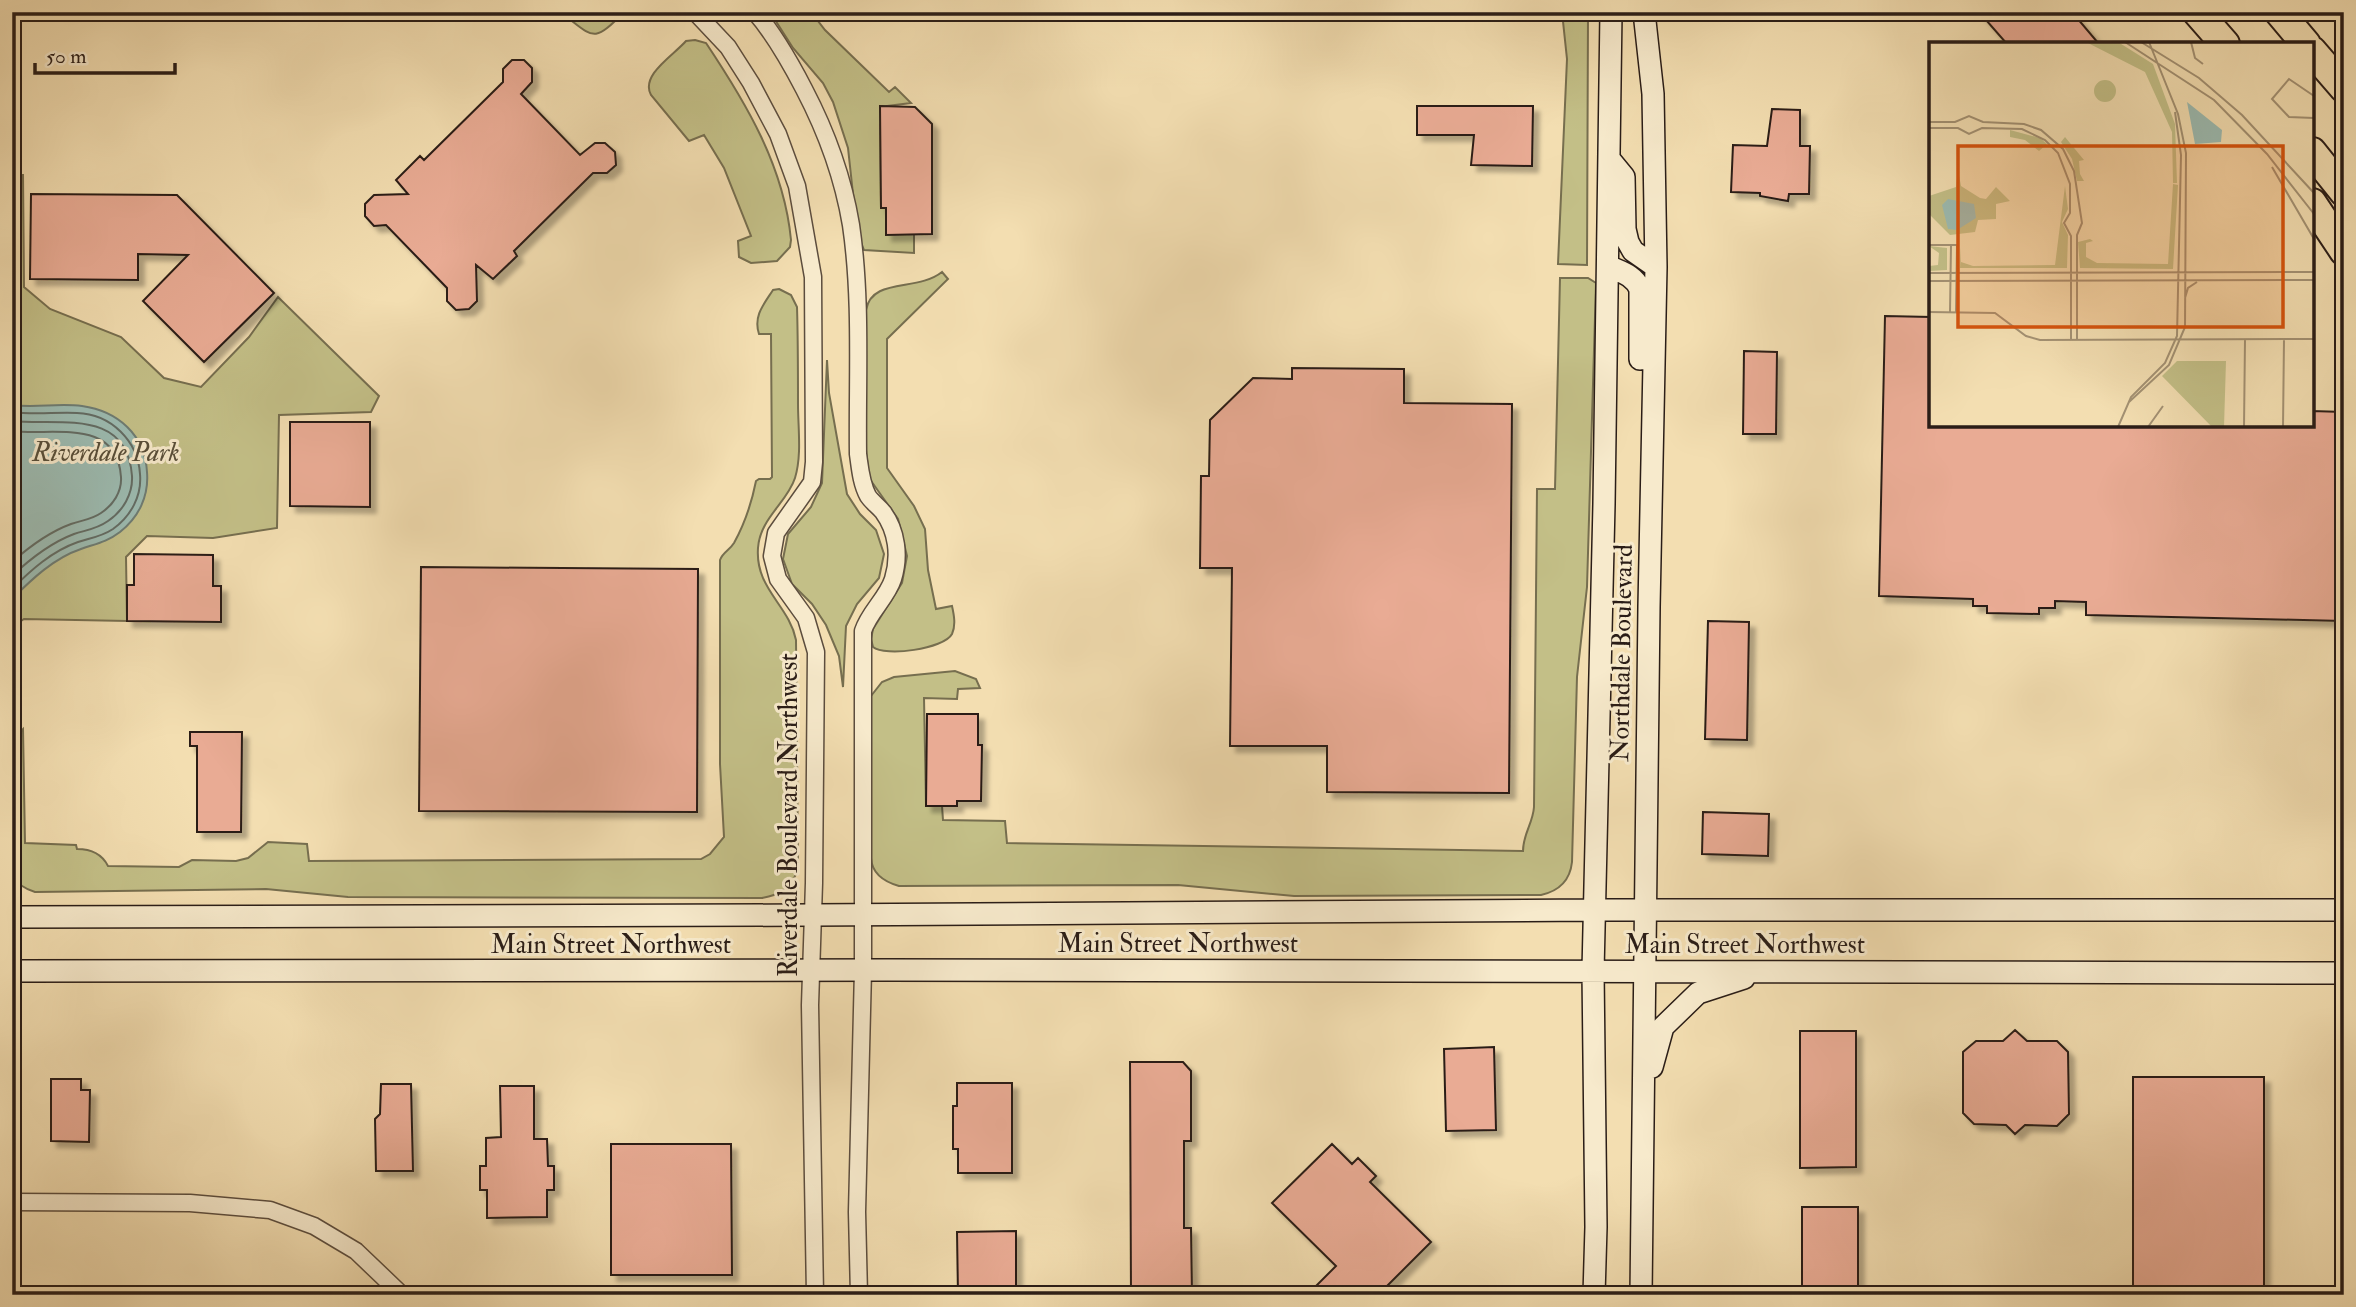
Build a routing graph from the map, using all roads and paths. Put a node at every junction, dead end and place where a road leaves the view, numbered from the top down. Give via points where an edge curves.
1 (695, 12) edge
2 (755, 12) edge
3 (1611, 12) edge
4 (1644, 12) edge
5 (2176, 12) edge
6 (2197, 12) edge
7 (2279, 12) edge
8 (2198, 42) edge
9 (2223, 42) edge
10 (2304, 42) edge
11 (2314, 53) edge
12 (2344, 88) edge
13 (2314, 154) edge
14 (1610, 160) junction
15 (2344, 192) edge
16 (2314, 206) edge
17 (2344, 251) edge
18 (1608, 266) junction
19 (1656, 267) junction
20 (1653, 399) junction
21 (1595, 910) junction
22 (1645, 910) junction
23 (2344, 910) edge
24 (862, 914) junction
25 (814, 915) junction
26 (12, 917) edge
27 (863, 970) junction
28 (12, 971) edge
29 (1593, 971) junction
30 (812, 972) junction
31 (1645, 972) junction
32 (1760, 972) junction
33 (2344, 973) edge
34 (1644, 1097) junction
35 (12, 1202) edge
36 (402, 1295) edge
37 (814, 1295) edge
38 (859, 1295) edge
39 (1594, 1295) edge
40 (1641, 1295) edge

1 - 25 street, Riverdale Boulevard Northwest via 728,47 778,134 797,186 814,277 812,482 776,533 772,556 778,579 806,618 816,652
2 - 24 street via 791,64 819,117 841,179 856,276 861,479 894,534 897,558 892,582 863,631
3 - 14 main road, Northdale Boulevard
4 - 19 main road, Northdale Boulevard via 1653,94
5 - 8 highway
6 - 9 highway
7 - 10 highway
11 - 12 highway
13 - 15 highway
14 - 18 main road, Northdale Boulevard
14 - 19 main road via 1624,177 1628,242
16 - 17 highway
18 - 20 main road via 1629,275 1640,289 1640,374
18 - 21 main road, Northdale Boulevard
19 - 20 main road, Northdale Boulevard
20 - 22 main road, Northdale Boulevard
21 - 22 main road, Main Street Northwest
21 - 24 main road, Main Street Northwest
21 - 29 main road, Northdale Boulevard
22 - 23 main road, Main Street Northwest
22 - 31 main road, Northdale Boulevard
24 - 25 main road, Main Street Northwest
24 - 27 street
25 - 26 main road, Main Street Northwest
25 - 30 street, Riverdale Boulevard Northwest
27 - 29 main road, Main Street Northwest
27 - 30 main road, Main Street Northwest
27 - 38 street
28 - 30 main road, Main Street Northwest
29 - 31 main road, Main Street Northwest
29 - 39 main road, Northdale Boulevard
30 - 37 street, Riverdale Boulevard Northwest
31 - 32 main road, Main Street Northwest
31 - 34 main road, Northdale Boulevard
32 - 33 main road, Main Street Northwest
32 - 34 main road via 1698,993 1662,1027
34 - 40 main road, Northdale Boulevard
35 - 36 street via 190,1203 270,1210 314,1226 356,1251

